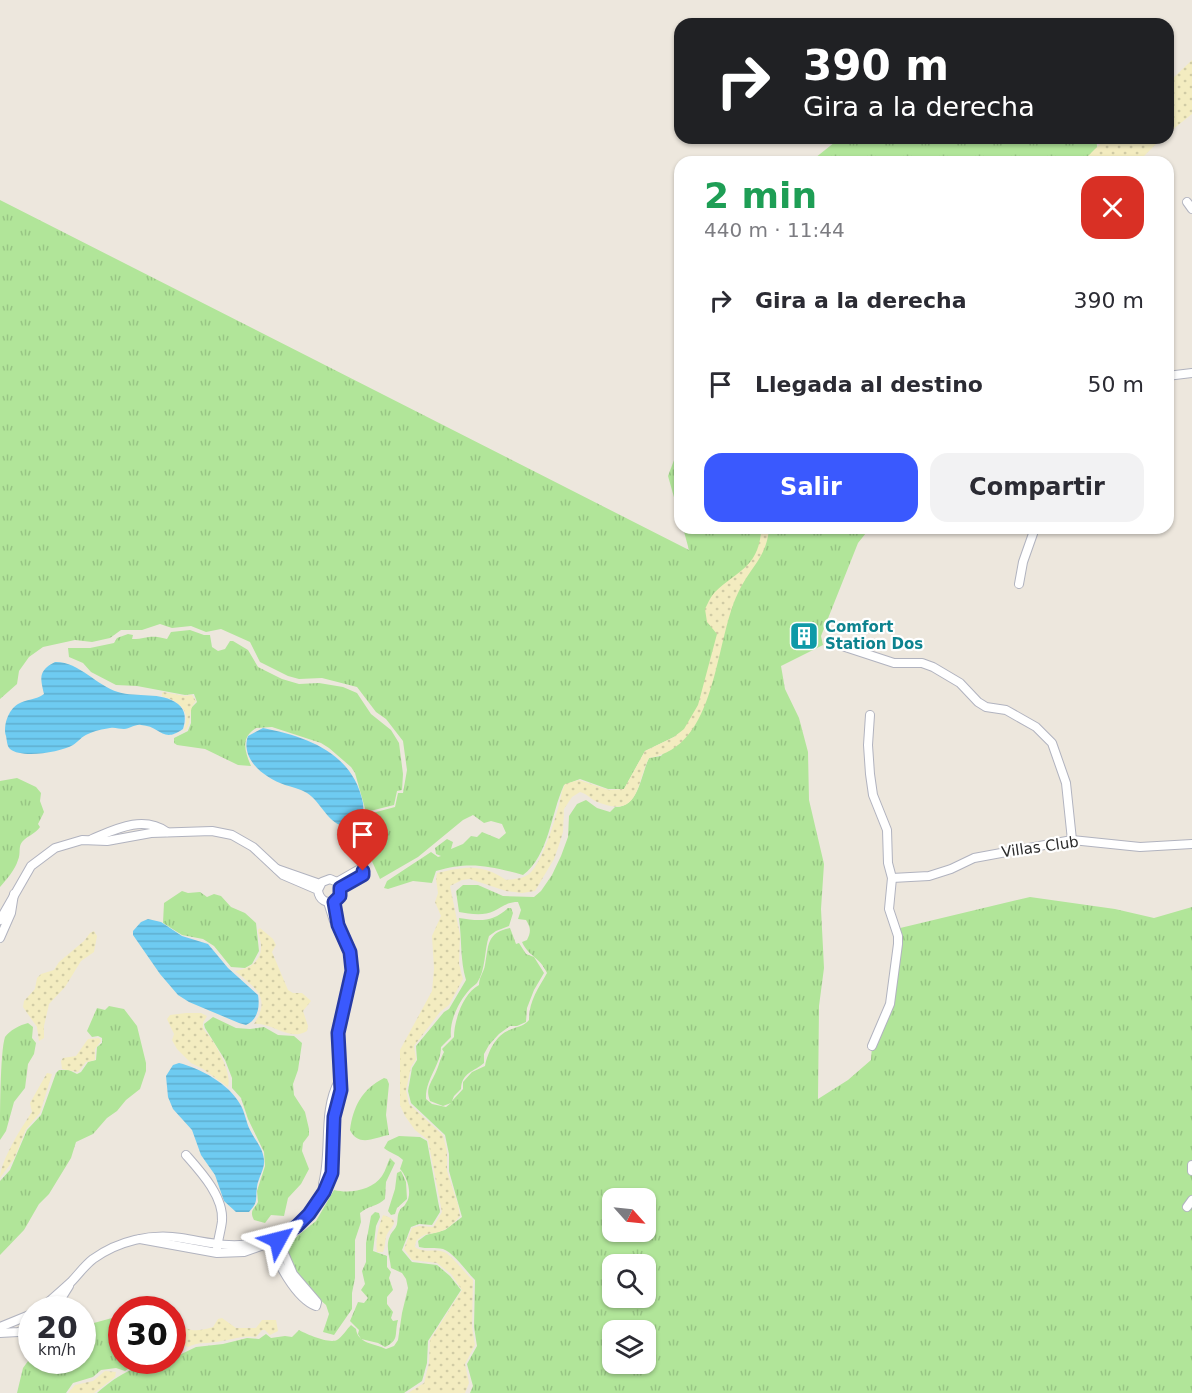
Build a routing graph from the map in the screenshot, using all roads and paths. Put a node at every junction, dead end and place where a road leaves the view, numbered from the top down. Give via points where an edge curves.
1 (1192, 373) edge
2 (1174, 375) edge
3 (1033, 534) edge
4 (1019, 584) dead end
5 (836, 644) dead end
6 (870, 715) dead end
7 (127, 825) junction
8 (168, 832) junction
9 (130, 837) junction
10 (90, 840) junction
11 (1071, 840) junction
12 (1192, 844) edge
13 (892, 878) junction
14 (319, 887) junction
15 (14, 893) junction
16 (331, 902) junction
17 (0, 920) edge
18 (0, 938) edge
19 (872, 1046) dead end
20 (186, 1155) dead end
21 (1192, 1165) edge
22 (1192, 1171) edge
23 (273, 1240) junction
24 (217, 1249) junction
25 (290, 1275) dead end
26 (71, 1282) junction
27 (55, 1296) edge
28 (62, 1296) edge
29 (18, 1320) edge
30 (0, 1327) edge
31 (18, 1332) edge
32 (0, 1333) edge

1 - 2 street
3 - 4 street
5 - 11 street via 894,663 928,665 953,678 986,707 1006,710 1036,727 1052,742 1066,783
6 - 13 street via 868,745 873,795 887,830
7 - 8 street via 146,824
7 - 9 street
7 - 10 street
8 - 9 street
8 - 14 street via 212,831 232,835 249,844 277,869
9 - 10 street via 107,842
10 - 15 street via 65,844 42,856
11 - 12 street, Villas Club via 1140,847
11 - 13 street, Villas Club via 974,858 929,876
13 - 19 street via 890,909 898,936 892,993
14 - 16 street via 320,897
14 - 16 street via 327,879 339,885 340,896
15 - 17 street
15 - 18 street via 12,913
16 - 23 street via 352,964 338,1033 339,1080 329,1116 327,1164 322,1187 301,1219
20 - 24 street via 219,1203 222,1221
21 - 22 street
23 - 24 street via 244,1252
23 - 25 street
24 - 26 street via 140,1239 102,1253
26 - 27 street
26 - 28 street
29 - 30 street
31 - 32 street

